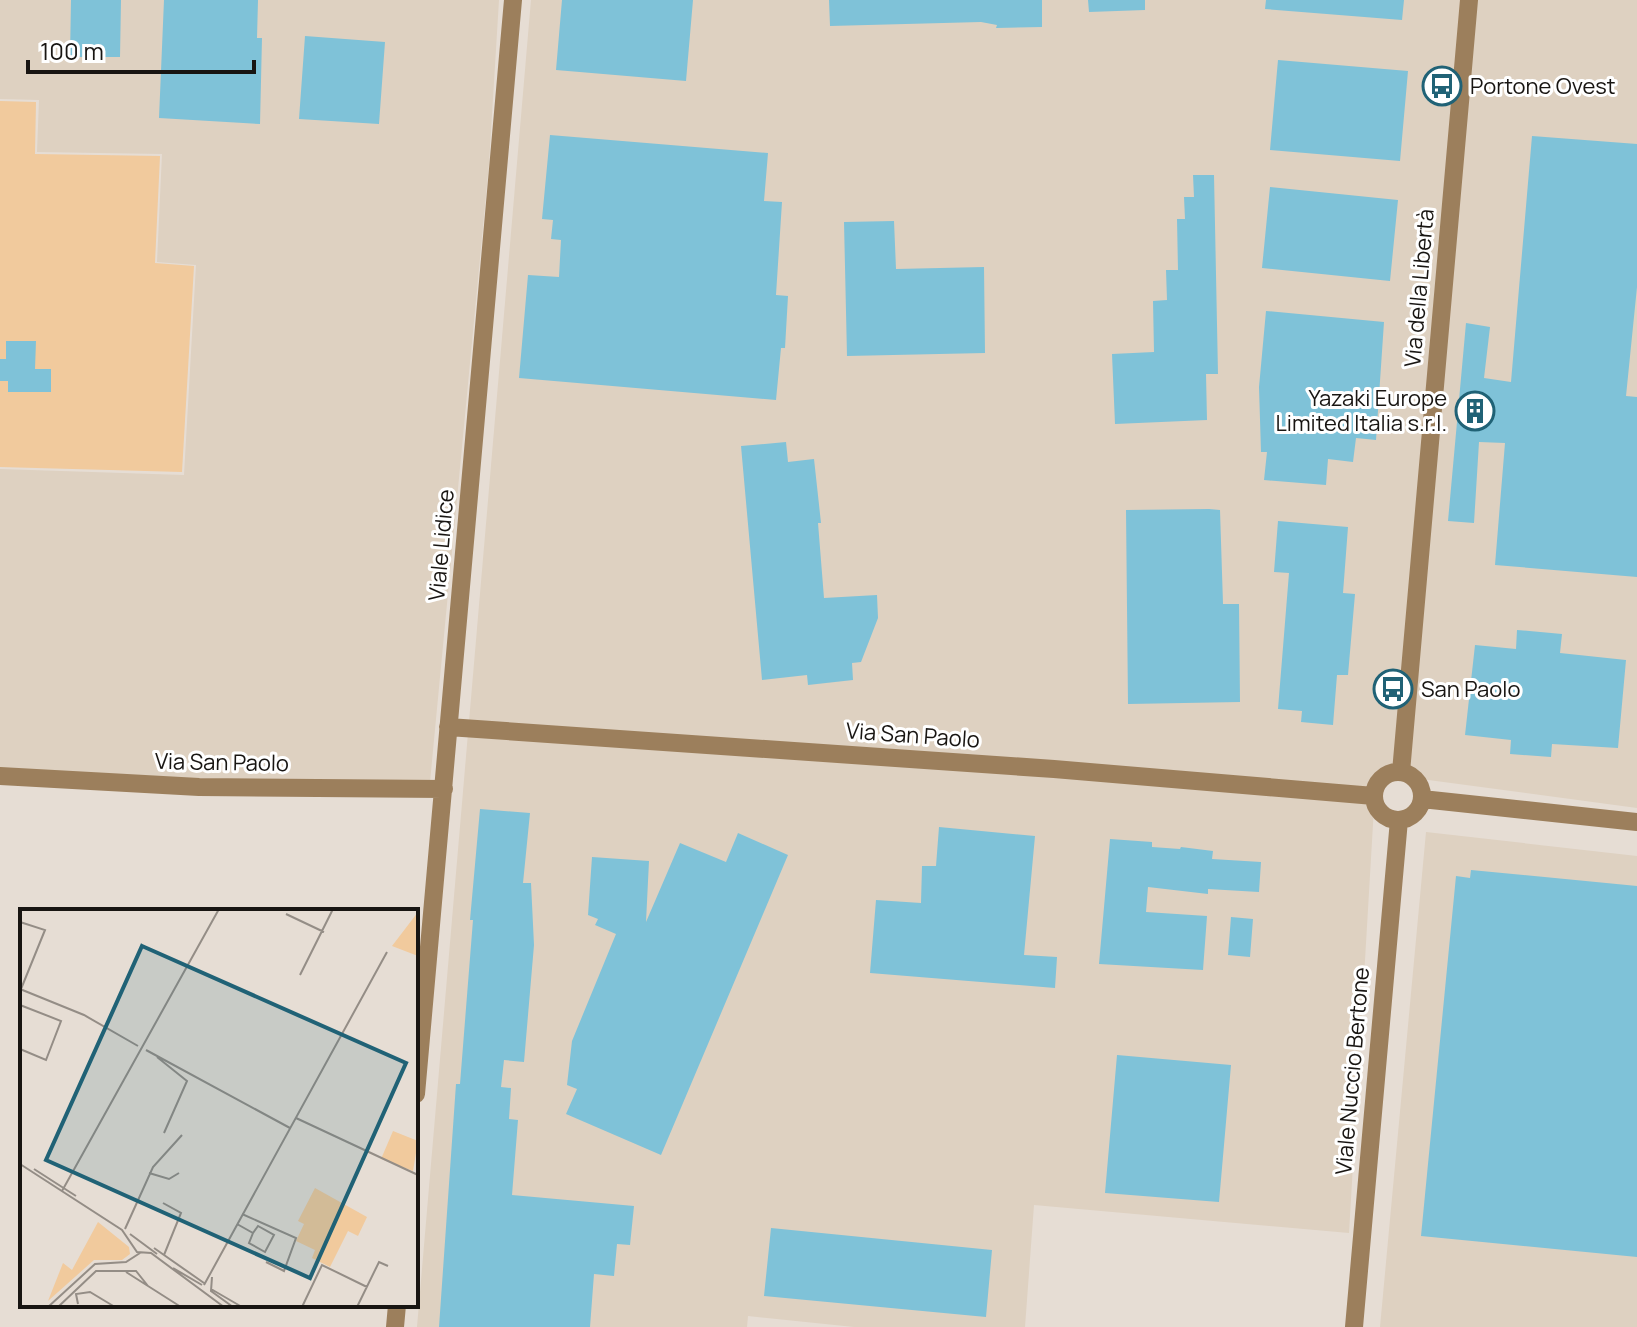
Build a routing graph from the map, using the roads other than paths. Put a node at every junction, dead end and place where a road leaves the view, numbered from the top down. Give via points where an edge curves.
1 (513, 0) edge
2 (1469, 0) edge
3 (448, 727) junction
4 (1401, 772) junction
5 (0, 776) edge
6 (444, 789) junction
7 (1374, 796) junction
8 (1422, 799) junction
9 (1399, 820) junction
10 (1637, 822) edge
11 (418, 1072) edge
12 (397, 1307) edge
13 (395, 1327) edge
14 (1354, 1327) edge

1 - 3 street, Viale Lidice
2 - 4 street, Via della Libertà
3 - 6 street, Viale Lidice
3 - 7 street, Via San Paolo
4 - 7 street via 1385,775
4 - 8 street via 1419,784
5 - 6 street, Via San Paolo via 199,787
6 - 11 street, Viale Lidice
7 - 9 street via 1379,810
8 - 9 street via 1412,816
8 - 10 street
9 - 14 street, Viale Nuccio Bertone
12 - 13 street

